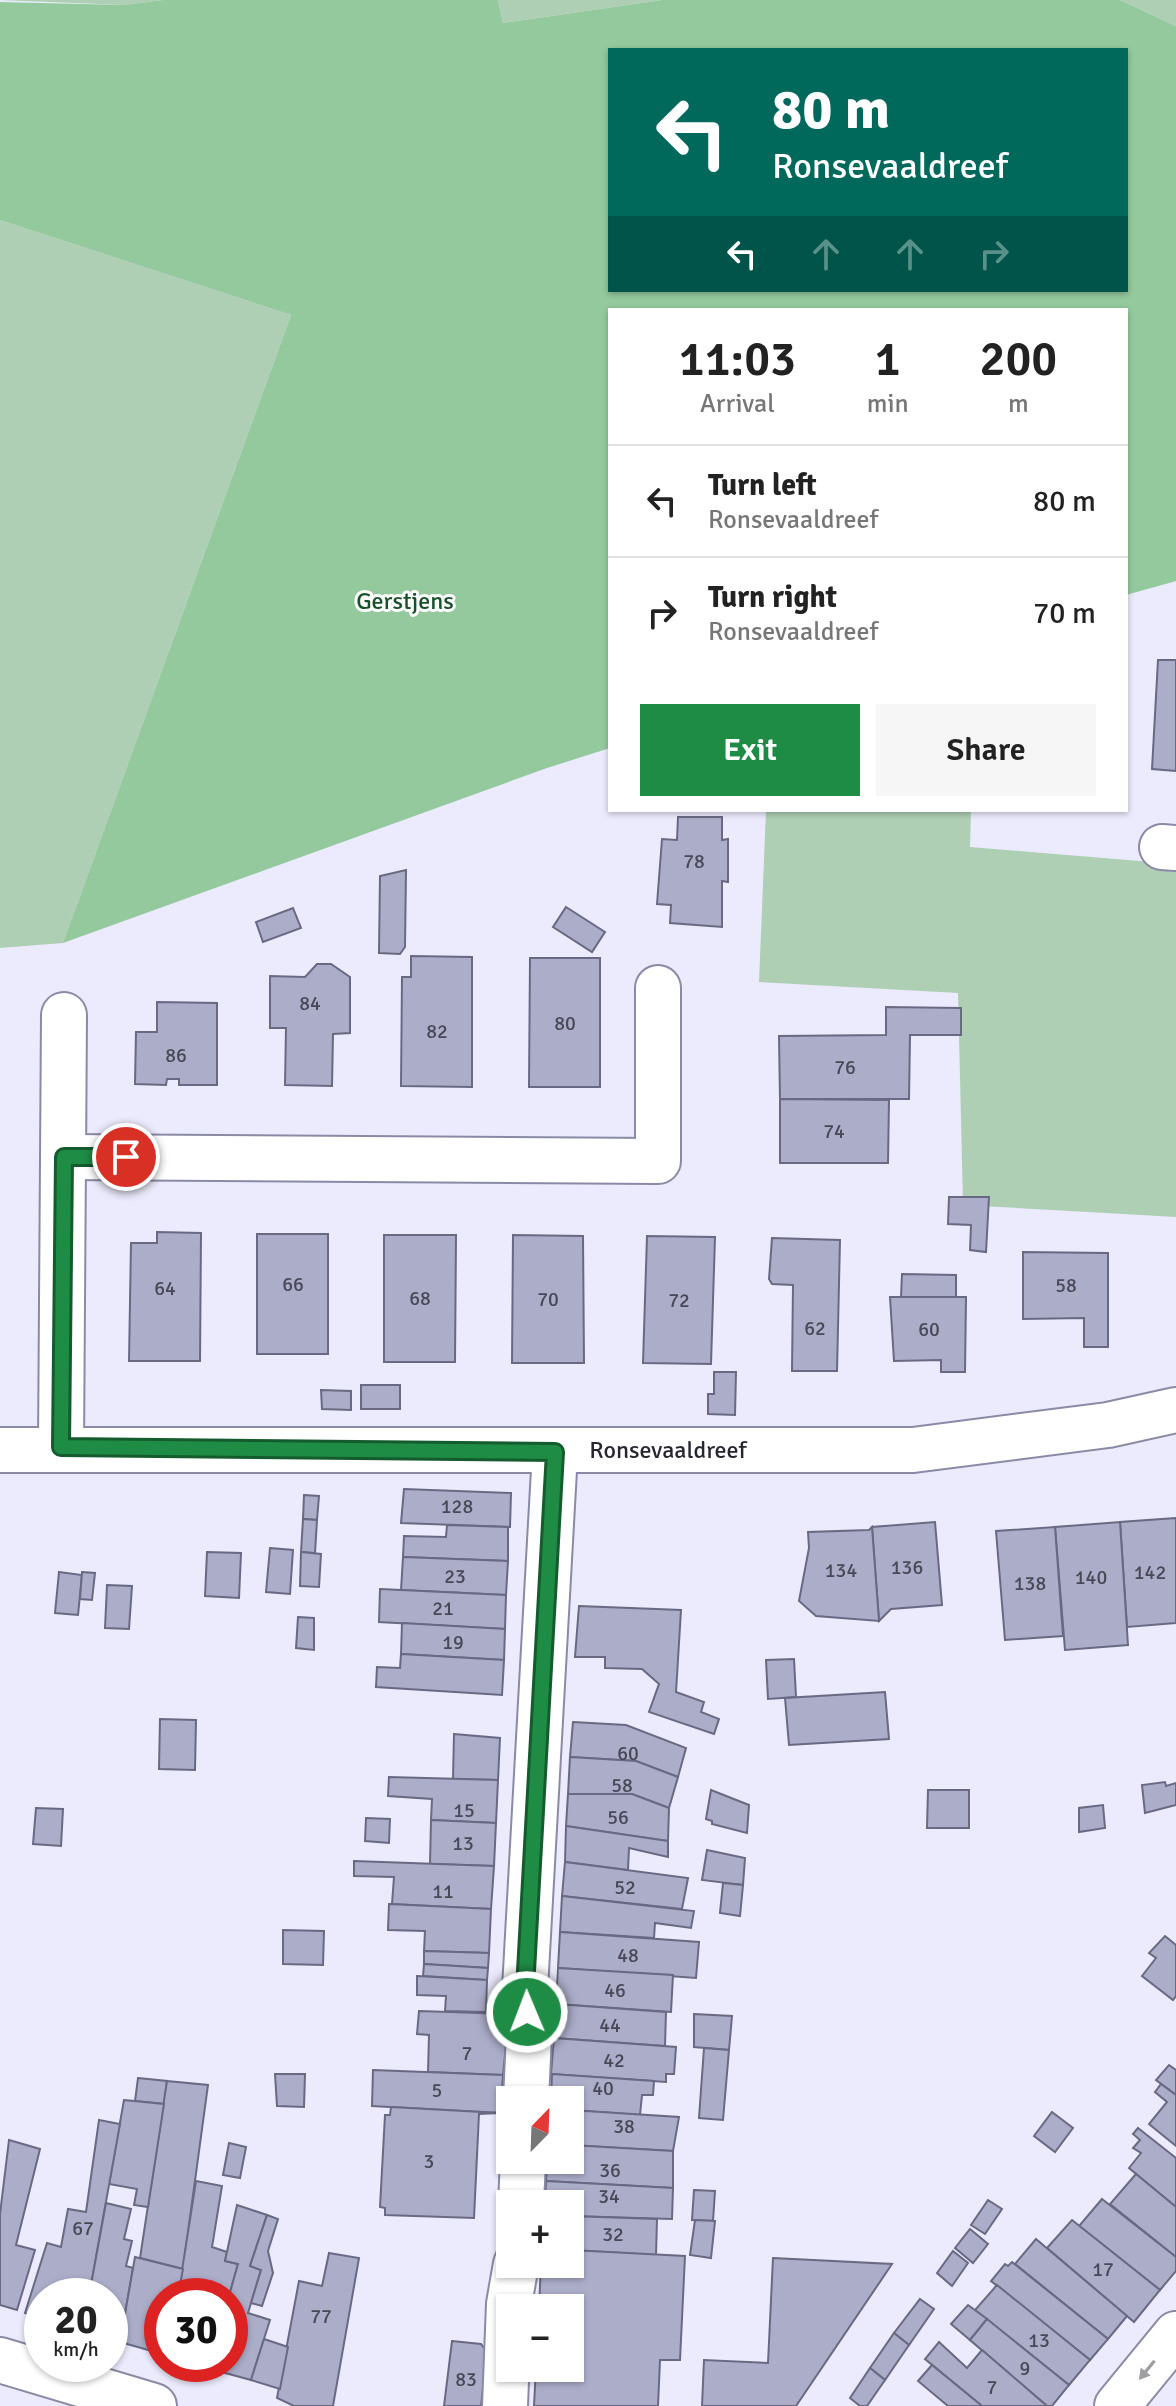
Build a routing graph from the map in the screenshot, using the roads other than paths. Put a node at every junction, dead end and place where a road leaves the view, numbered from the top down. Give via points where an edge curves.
1 (658, 988) dead end
2 (64, 1015) dead end
3 (64, 1157) junction
4 (1176, 1410) edge
5 (61, 1447) junction
6 (0, 1450) edge
7 (555, 1452) junction
8 (527, 2086) edge
9 (514, 2278) edge
10 (1176, 2334) edge
11 (0, 2360) edge
12 (154, 2406) edge
13 (505, 2406) edge
14 (1117, 2406) edge

1 - 3 street via 658,1161
2 - 3 street
3 - 5 street
4 - 7 street, Ronsevaaldreef via 1108,1425 913,1450
5 - 6 street, Ronsevaaldreef
5 - 7 street, Ronsevaaldreef
7 - 8 street via 525,1989
9 - 13 street
10 -> 14 street
11 - 12 street

